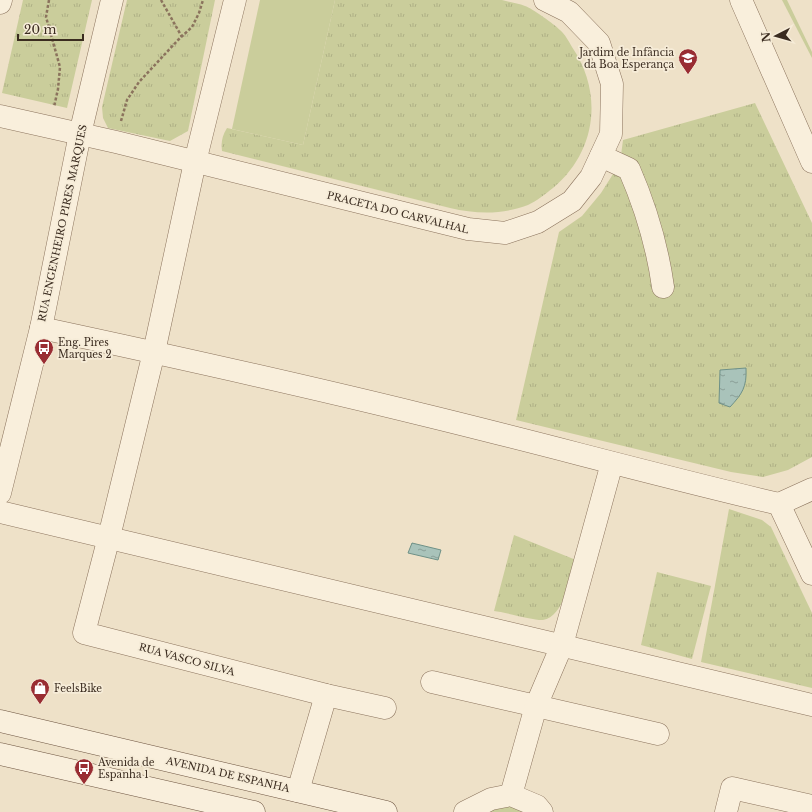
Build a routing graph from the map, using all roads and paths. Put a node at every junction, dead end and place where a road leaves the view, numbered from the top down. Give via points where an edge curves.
1 (1, 0) edge
2 (50, 0) edge
3 (112, 0) edge
4 (162, 0) edge
5 (203, 0) edge
6 (235, 0) edge
7 (545, 0) edge
8 (741, 0) edge
9 (0, 3) edge
10 (182, 37) junction
11 (0, 116) edge
12 (49, 127) junction
13 (80, 134) junction
14 (806, 134) edge
15 (116, 142) junction
16 (601, 156) junction
17 (195, 162) junction
18 (812, 162) edge
19 (663, 287) dead end
20 (41, 328) junction
21 (154, 352) junction
22 (612, 463) junction
23 (812, 489) edge
24 (0, 493) edge
25 (779, 504) junction
26 (0, 512) edge
27 (109, 538) junction
28 (812, 574) edge
29 (562, 645) junction
30 (432, 682) dead end
31 (326, 695) junction
32 (812, 705) edge
33 (536, 706) junction
34 (385, 708) dead end
35 (0, 721) edge
36 (658, 734) dead end
37 (0, 754) edge
38 (298, 791) junction
39 (511, 795) junction
40 (812, 806) edge
41 (254, 812) edge
42 (386, 812) edge
43 (466, 812) edge
44 (542, 812) edge
45 (726, 812) edge

1 - 9 street
2 - 12 path via 46,17 60,67
3 - 13 street, RUA ENGENHEIRO PIRES MARQUES
4 - 10 path
5 - 10 path via 192,27
6 - 17 street
7 - 16 street, PRACETA DO CARVALHAL via 569,12 599,43 612,84 611,134
8 - 14 street
10 - 15 path via 139,82 127,100
11 - 12 street, PRACETA DO CARVALHAL
12 - 13 street, PRACETA DO CARVALHAL
13 - 15 street, PRACETA DO CARVALHAL
13 - 20 street, RUA ENGENHEIRO PIRES MARQUES
14 - 18 street
15 - 17 street, PRACETA DO CARVALHAL
16 - 17 street, PRACETA DO CARVALHAL via 591,177 572,201 538,222 505,232 468,230
16 - 19 street via 629,169 649,219
17 - 21 street
20 - 21 street
20 - 24 street, RUA ENGENHEIRO PIRES MARQUES
21 - 22 street via 421,414
21 - 27 street
22 - 25 street
22 - 29 street
23 - 25 street
25 - 28 street
26 - 27 street
27 - 29 street
27 - 31 street, RUA VASCO SILVA via 84,633
29 - 32 street
29 - 33 street
30 - 33 street
31 - 34 street, RUA VASCO SILVA
31 - 38 street
33 - 36 street
33 - 39 street
35 - 38 street, AVENIDA DE ESPANHA
37 - 41 street
38 - 42 street, AVENIDA DE ESPANHA
39 - 43 street via 491,799
39 - 44 street via 537,806
40 - 45 street via 732,788

